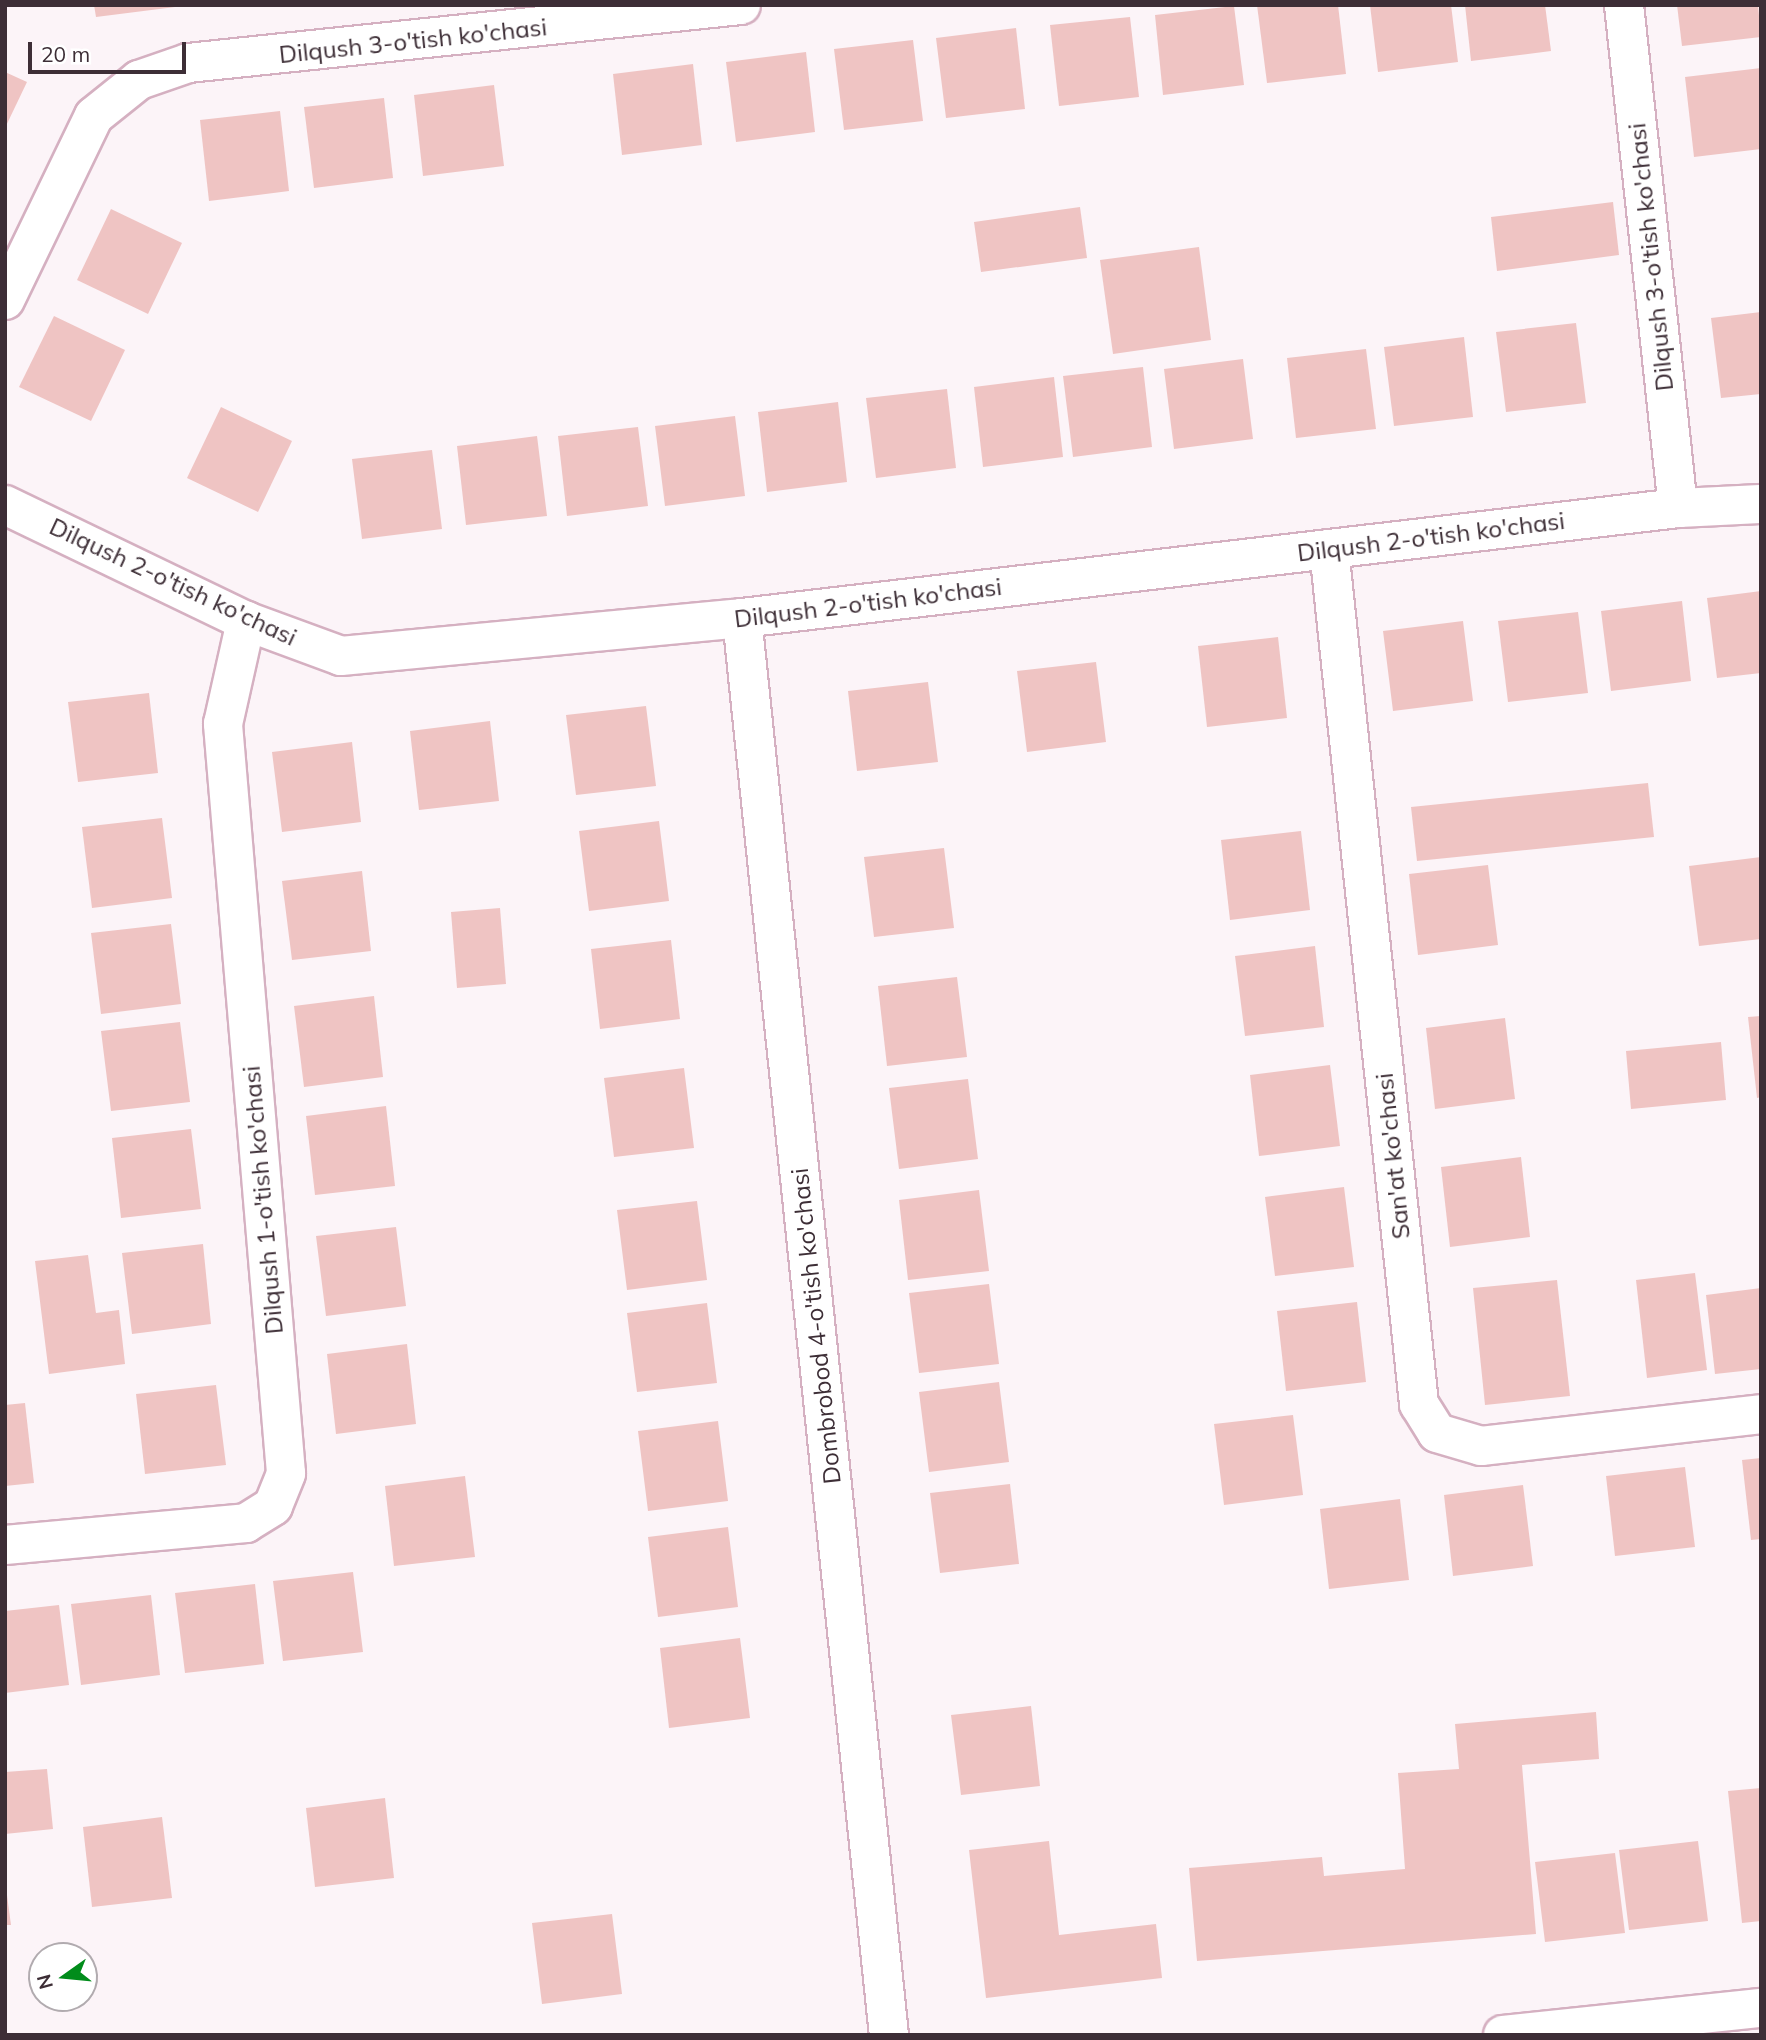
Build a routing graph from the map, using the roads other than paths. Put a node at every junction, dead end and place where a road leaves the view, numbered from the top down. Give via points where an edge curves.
1 (741, 5) edge
2 (1624, 5) edge
3 (459, 21) edge
4 (5, 300) edge
5 (1761, 504) edge
6 (5, 505) edge
7 (1678, 508) junction
8 (1329, 549) junction
9 (742, 618) junction
10 (247, 621) junction
11 (1761, 1414) edge
12 (5, 1545) edge
13 (1761, 2008) edge
14 (889, 2035) edge
15 (1503, 2035) edge

1 - 3 street, Dilqush 3-o'tish ko'chasi
2 - 7 street, Dilqush 3-o'tish ko'chasi
3 - 4 street, Dilqush 3-o'tish ko'chasi via 188,63 139,80 94,116
5 - 7 street, Dilqush 2-o'tish ko'chasi
6 - 10 street, Dilqush 2-o'tish ko'chasi
7 - 8 street, Dilqush 2-o'tish ko'chasi
8 - 9 street, Dilqush 2-o'tish ko'chasi
8 - 11 street, San'at ko'chasi via 1419,1404 1437,1433 1481,1446
9 - 10 street, Dilqush 2-o'tish ko'chasi via 341,656
9 - 14 street, Dombrobod 4-o'tish ko'chasi
10 - 12 street, Dilqush 1-o'tish ko'chasi via 223,724 286,1473 273,1506 246,1523
13 - 15 street

